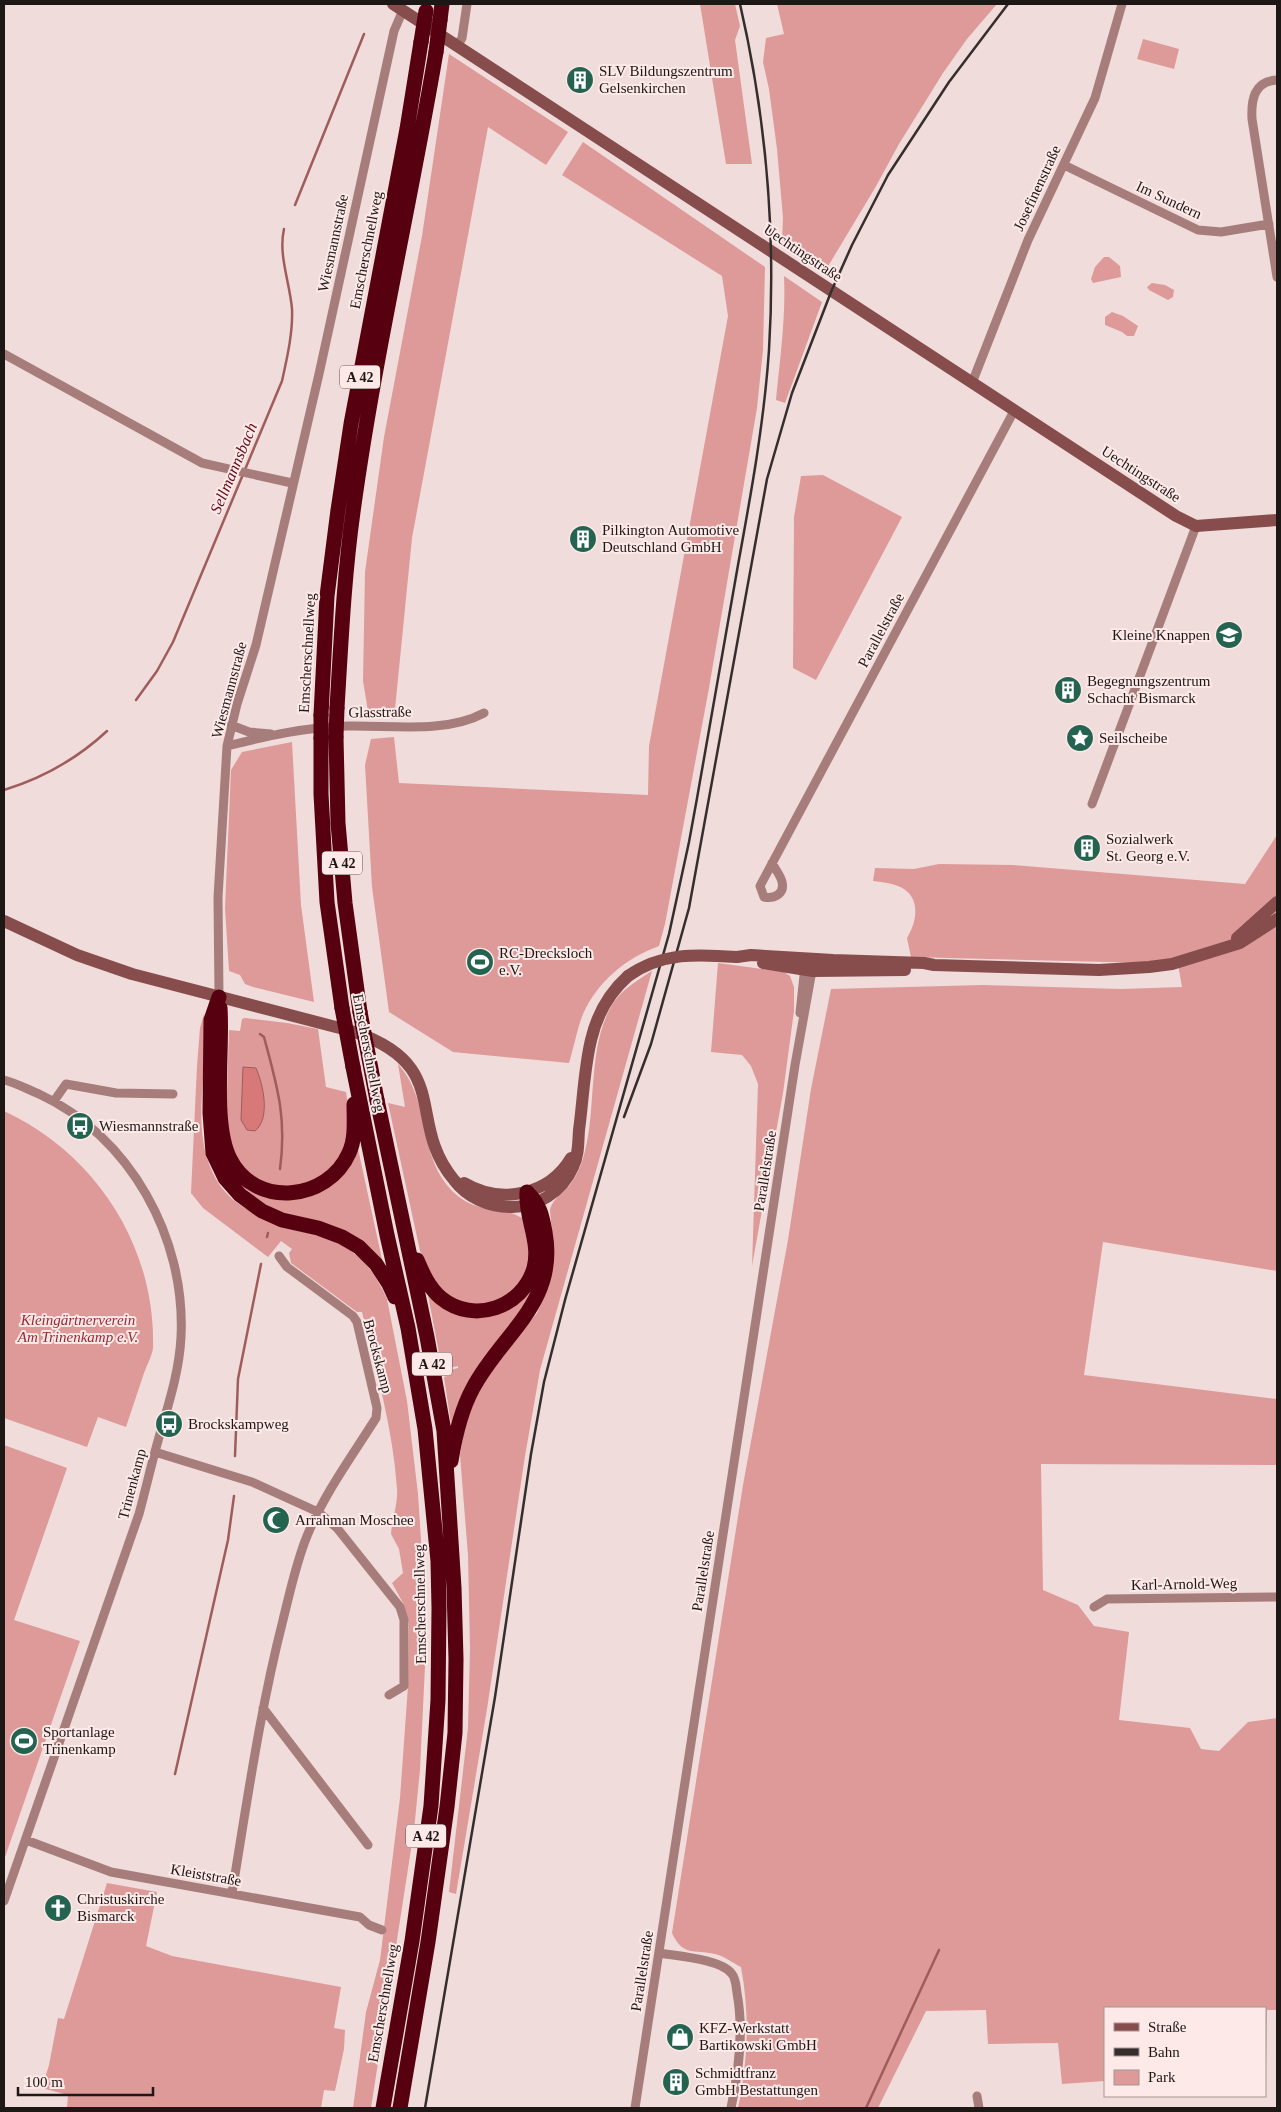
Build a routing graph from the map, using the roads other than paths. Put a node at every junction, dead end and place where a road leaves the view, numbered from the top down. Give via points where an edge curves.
1 (442, 4) edge
2 (467, 4) edge
3 (1122, 4) edge
4 (398, 7) edge
5 (426, 7) edge
6 (457, 46) junction
7 (1277, 80) edge
8 (1064, 165) junction
9 (1269, 224) junction
10 (1277, 277) edge
11 (4, 354) edge
12 (972, 383) junction
13 (1014, 410) junction
14 (292, 483) junction
15 (1277, 520) edge
16 (1196, 526) junction
17 (484, 713) dead end
18 (231, 725) junction
19 (274, 734) junction
20 (329, 737) junction
21 (227, 746) junction
22 (1092, 804) dead end
23 (772, 863) dead end
24 (1277, 902) edge
25 (1277, 919) edge
26 (4, 921) edge
27 (1220, 949) junction
28 (809, 964) junction
29 (219, 997) junction
30 (4, 1080) edge
31 (173, 1094) dead end
32 (357, 1095) junction
33 (54, 1101) junction
34 (530, 1200) junction
35 (403, 1226) junction
36 (280, 1256) dead end
37 (408, 1328) junction
38 (155, 1452) junction
39 (448, 1504) junction
40 (318, 1512) junction
41 (1277, 1597) edge
42 (1094, 1607) dead end
43 (389, 1695) dead end
44 (263, 1708) junction
45 (26, 1840) junction
46 (368, 1845) dead end
47 (7, 1883) edge
48 (232, 1893) junction
49 (4, 1901) edge
50 (382, 1930) dead end
51 (659, 1954) junction
52 (977, 2096) dead end
53 (383, 2108) edge
54 (400, 2108) edge
55 (634, 2108) edge
56 (731, 2108) edge
57 (979, 2108) edge

1 - 20 highway, Emscherschnellweg / A 42, bridge via 436,52 366,427 343,602 337,708
2 - 6 street via 462,38
3 - 8 street, Josefinenstraße via 1099,88
4 - 6 main road, Uechtingstraße
4 - 14 street, Wiesmannstraße via 319,374
5 - 20 highway, Emscherschnellweg / A 42, bridge via 338,510 327,596 321,715
6 - 12 main road, Uechtingstraße
7 - 9 street via 1260,86 1252,102
8 - 9 street, Im Sundern via 1198,230 1222,232
8 - 12 street, Josefinenstraße via 1028,240
9 - 10 street
11 - 14 street via 202,463
12 - 13 main road, Uechtingstraße
13 - 16 main road, Uechtingstraße
13 - 23 street, Parallelstraße
14 - 18 street, Wiesmannstraße via 256,645
15 - 16 main road
16 - 22 street
17 - 19 street, Glasstraße via 471,721 453,725 348,726
18 - 19 street, Glasstraße via 249,732
18 - 21 street, Wiesmannstraße
19 - 21 street, Glasstraße
20 - 32 highway, Emscherschnellweg / A 42, bridge via 321,794 327,902
20 - 35 highway, Emscherschnellweg / A 42, bridge via 345,903 360,1012
21 - 29 street, Wiesmannstraße via 218,897
24 - 27 main road
25 - 27 main road via 1240,943
26 - 29 main road via 78,955 132,974
27 - 28 main road via 1172,964 1100,970 934,965 924,970
28 - 34 main road, bridge via 704,955 673,956 628,976 605,1002 595,1027 589,1051 577,1157 569,1176 555,1192
28 - 51 street, Parallelstraße
29 - 32 highway via 223,1140 230,1160 250,1182 270,1191 290,1193 312,1189 331,1179 350,1152
29 - 34 main road via 355,1032 396,1052 419,1083 432,1136 444,1167 462,1190 479,1200 509,1208
29 - 37 highway via 211,1020 210,1114 213,1153 225,1178 262,1212 318,1228 359,1247 389,1284
30 - 33 street, Trinenkamp
31 - 33 street via 116,1094 66,1084
32 - 37 highway, Emscherschnellweg / A 42
33 - 38 street, Trinenkamp via 104,1139 133,1172 160,1222 174,1265 181,1308 179,1362
34 - 35 highway via 536,1250 531,1277 510,1302 484,1311 458,1308 436,1293 423,1274
34 - 39 highway via 547,1245 542,1288 527,1315 487,1366 468,1397 453,1448
35 - 39 highway, Emscherschnellweg / A 42 via 444,1431
36 - 40 street, Brockskamp via 287,1267 357,1322 377,1408 376,1418
37 - 53 highway, Emscherschnellweg / A 42 via 425,1429 434,1516 439,1608 438,1700 430,1806 412,1941
38 - 40 street via 252,1482
38 - 45 street, Trinenkamp via 144,1498
39 - 54 highway, Emscherschnellweg / A 42 via 456,1659 454,1733 428,1942
40 - 43 street via 336,1528 400,1607 404,1620 404,1686
40 - 44 street via 294,1575
41 - 42 street, Karl-Arnold-Weg via 1107,1599
44 - 46 street
44 - 48 street
45 - 47 street, Trinenkamp
45 - 48 street, Kleiststraße via 111,1872
47 - 49 street, Trinenkamp
48 - 50 street, Kleiststraße via 360,1917
51 - 55 street, Parallelstraße
51 - 56 street via 711,1962 732,1974 740,2033 739,2063
52 - 57 street

